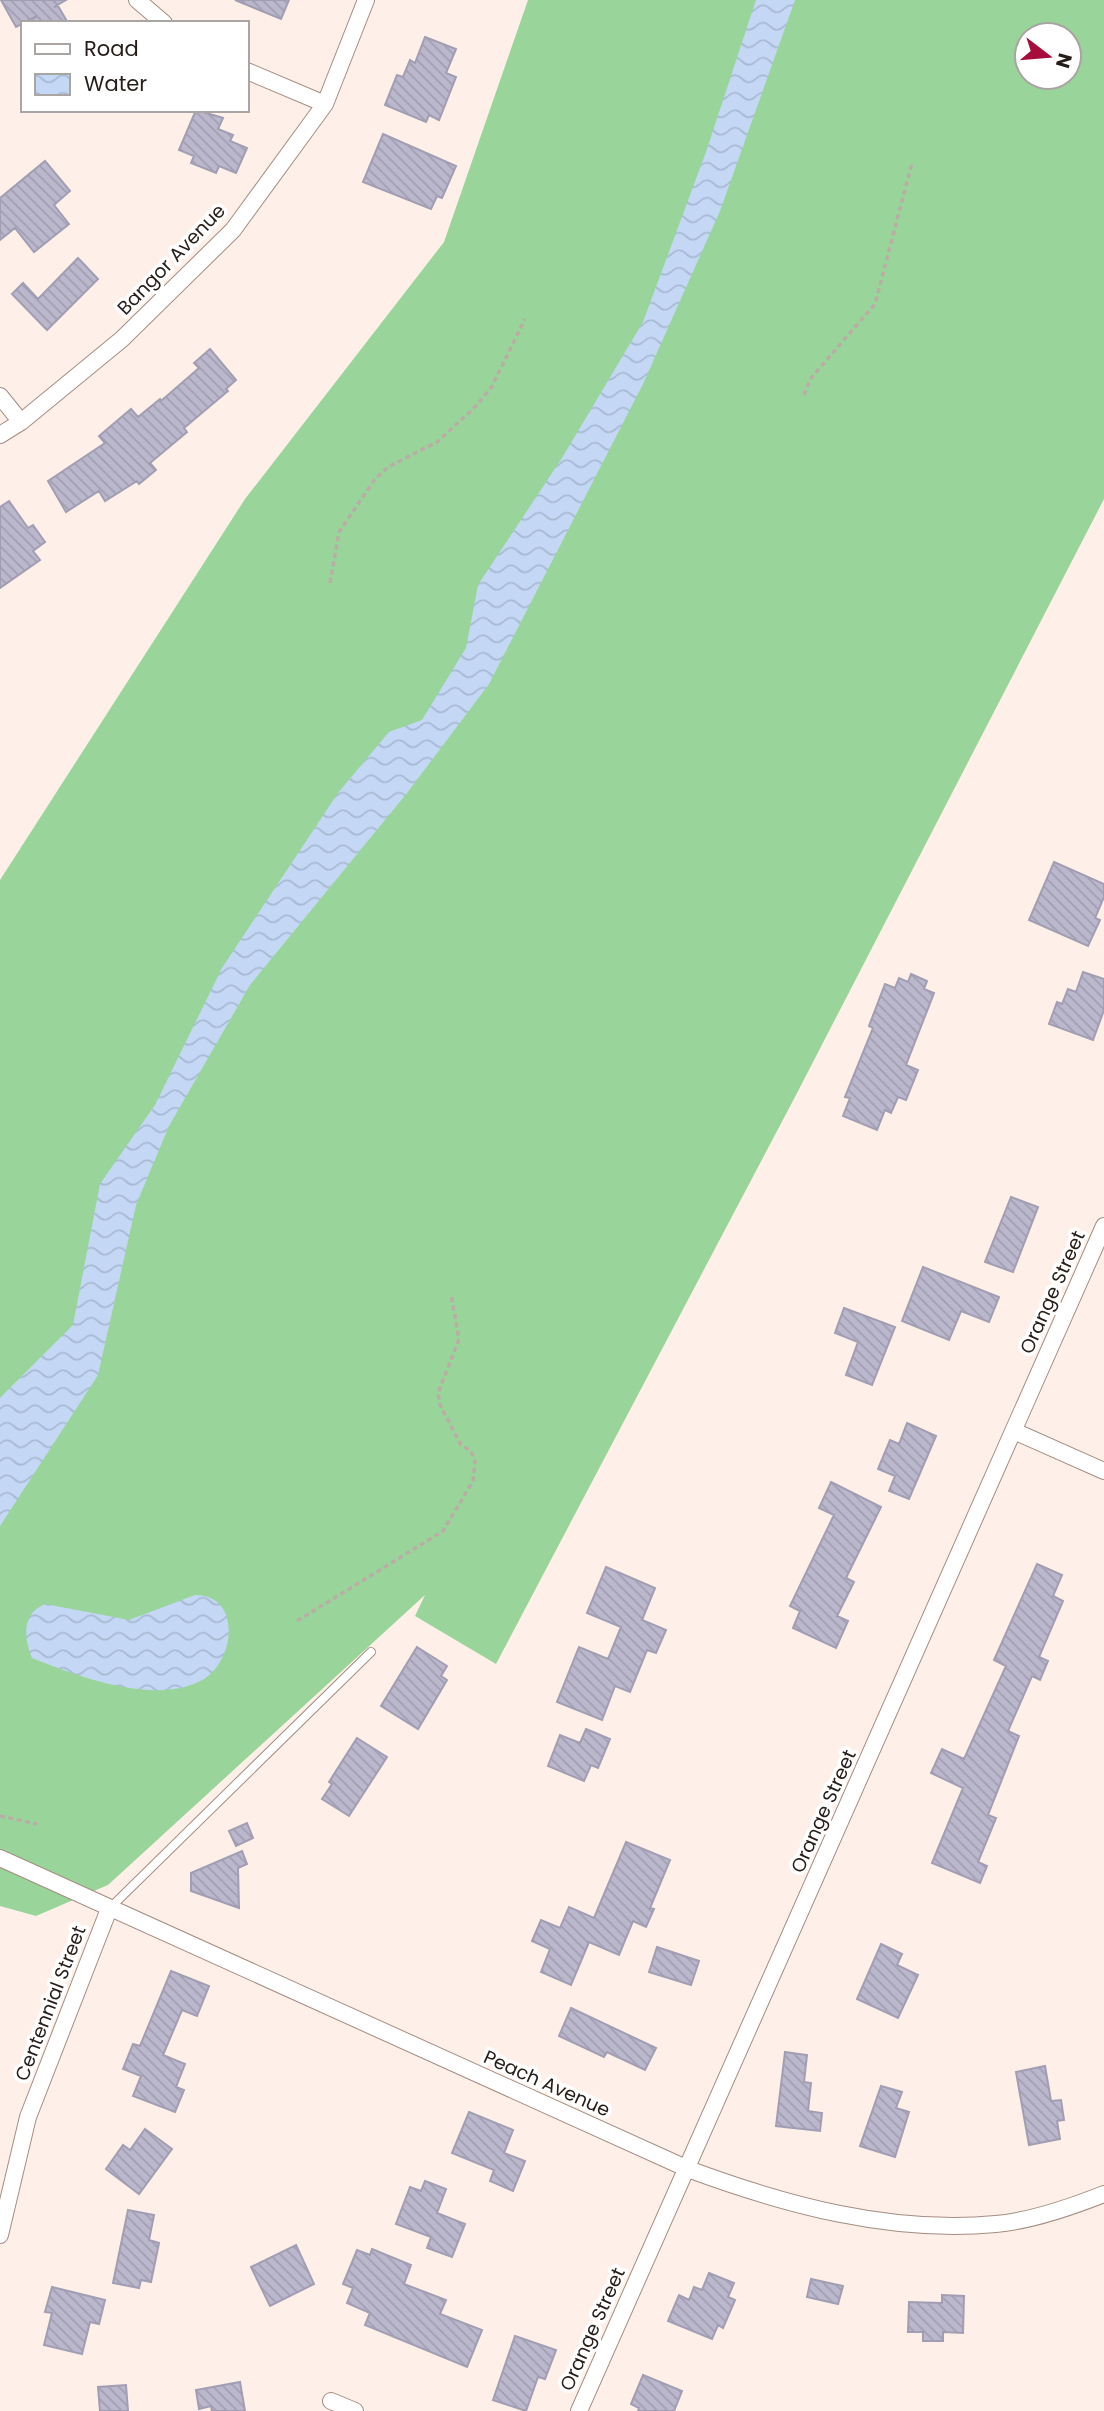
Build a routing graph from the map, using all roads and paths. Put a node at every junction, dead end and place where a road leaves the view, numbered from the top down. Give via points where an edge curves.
1 (137, 0) edge
2 (366, 0) edge
3 (162, 21) edge
4 (248, 71) edge
5 (325, 104) junction
6 (912, 163) dead end
7 (525, 319) dead end
8 (804, 394) dead end
9 (0, 396) edge
10 (21, 422) junction
11 (0, 435) edge
12 (330, 583) dead end
13 (1104, 1226) edge
14 (451, 1294) dead end
15 (1014, 1431) junction
16 (1104, 1471) edge
17 (297, 1621) dead end
18 (371, 1652) dead end
19 (0, 1816) edge
20 (37, 1824) dead end
21 (0, 1858) edge
22 (109, 1909) junction
23 (688, 2169) junction
24 (1104, 2194) edge
25 (0, 2235) edge
26 (331, 2401) dead end
27 (355, 2411) edge
28 (579, 2411) edge

1 - 3 street
2 - 5 street, Bangor Avenue
4 - 5 street
5 - 10 street, Bangor Avenue via 233,230 122,340
6 - 8 path via 875,303 811,378
7 - 12 path via 491,388 472,409 437,442 388,467 375,479 339,532
9 - 10 street
10 - 11 street, Bangor Avenue
13 - 15 street, Orange Street
14 - 17 path via 459,1339 438,1393 461,1445 471,1451 475,1461 472,1481 443,1531
15 - 16 street
15 - 23 street, Orange Street
18 - 22 lane
19 - 20 path
21 - 22 street, Peach Avenue
22 - 23 street, Peach Avenue
22 - 25 street, Centennial Street via 28,2117
23 - 24 street, Peach Avenue via 767,2198 911,2224 997,2224
23 - 28 street, Orange Street
26 - 27 street

